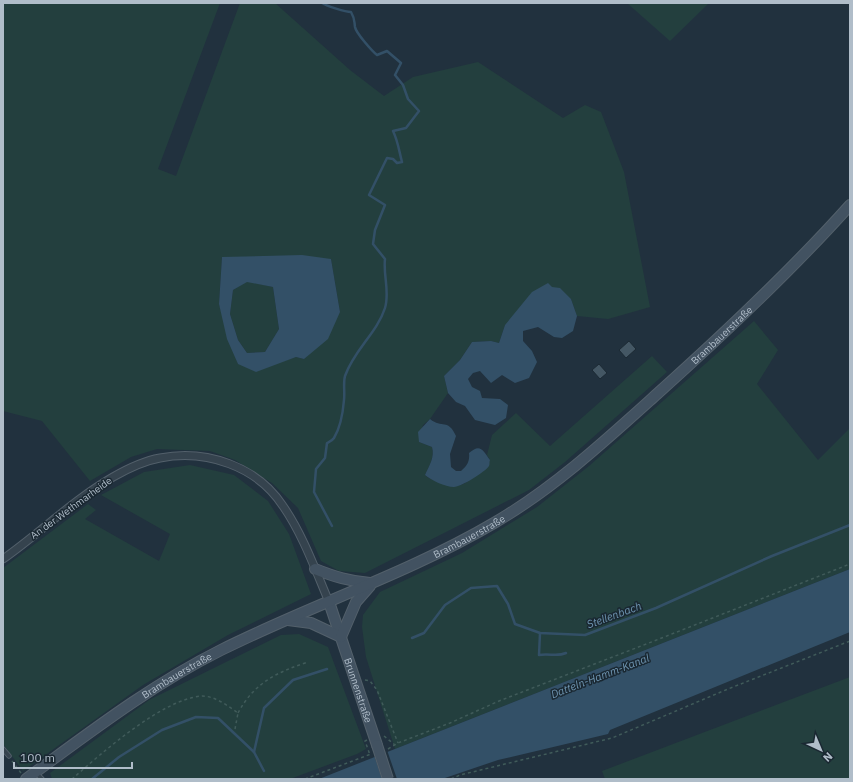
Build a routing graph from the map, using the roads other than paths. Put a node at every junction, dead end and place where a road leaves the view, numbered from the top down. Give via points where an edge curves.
1 (850, 205) edge
2 (3, 558) edge
3 (315, 569) junction
4 (372, 583) junction
5 (329, 602) junction
6 (287, 620) junction
7 (341, 637) junction
8 (3, 749) edge
9 (9, 756) road end
10 (24, 776) edge
11 (39, 776) edge
12 (388, 779) edge

1 - 4 main road, Brambauerstraße via 736,322 571,470 495,523
2 - 3 street, An der Wethmarheide via 112,477 160,458 193,456 236,466 273,493 301,537
3 - 4 main road via 331,576
3 - 5 street, An der Wethmarheide
4 - 5 main road, Brambauerstraße
4 - 7 main road via 356,602
5 - 6 main road, Brambauerstraße
5 - 7 main road, Brunnenstraße
6 - 7 main road via 310,623
6 - 11 main road, Brambauerstraße via 220,651 149,691 112,716
7 - 12 main road, Brunnenstraße, bridge
8 - 9 lane
10 - 11 main road, Brambauerstraße

